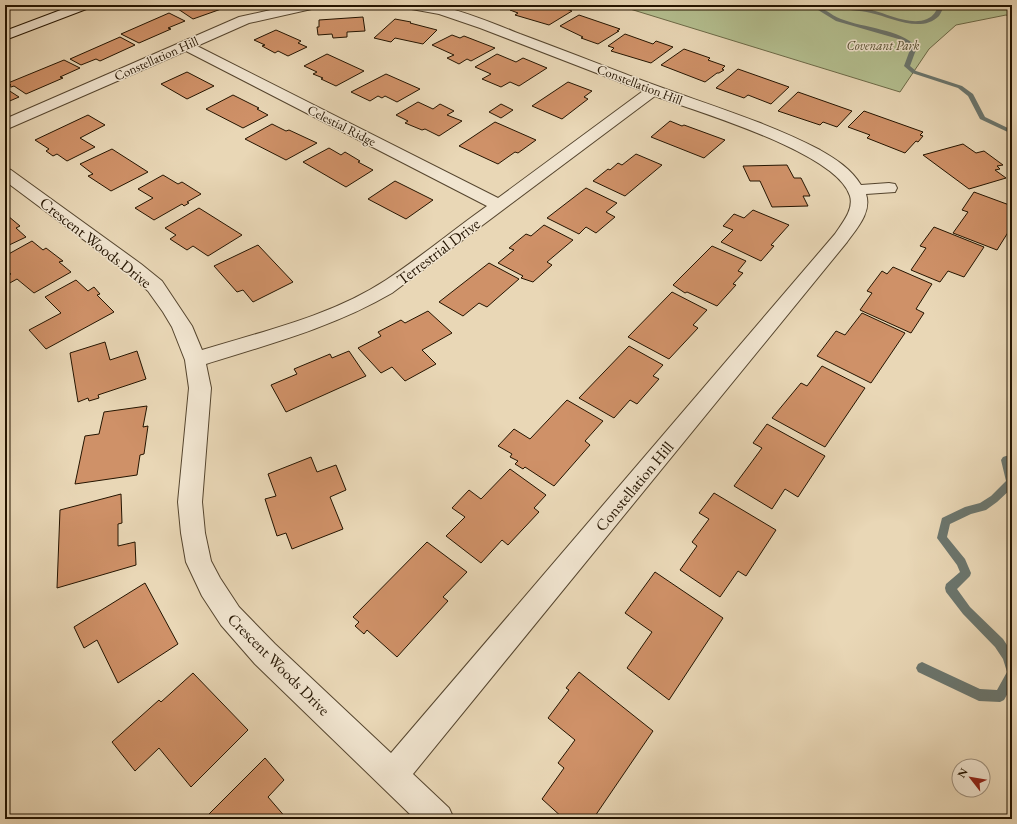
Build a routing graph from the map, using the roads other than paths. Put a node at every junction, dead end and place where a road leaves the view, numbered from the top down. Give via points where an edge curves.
1 (85, 5) edge
2 (312, 5) edge
3 (410, 5) edge
4 (5, 36) edge
5 (186, 45) junction
6 (654, 90) junction
7 (5, 125) edge
8 (5, 173) edge
9 (889, 188) dead end
10 (856, 190) junction
11 (500, 205) junction
12 (195, 360) junction
13 (392, 775) junction
14 (438, 819) edge

1 - 4 street
2 - 5 street, Constellation Hill via 244,20
3 - 6 street, Constellation Hill via 465,18
5 - 7 street, Constellation Hill
5 - 11 street, Celestial Ridge
6 - 10 street, Constellation Hill via 807,150 828,162 845,176
6 - 11 street, Terrestrial Drive
8 - 12 street, Crescent Woods Drive via 112,250 155,286 182,326
9 - 10 street
10 - 13 street, Constellation Hill via 860,205 855,218 841,238
11 - 12 street, Terrestrial Drive via 393,284 362,302 292,330
12 - 13 street, Crescent Woods Drive via 200,388 190,502 199,562 211,587 230,616 265,654
13 - 14 street, Crescent Woods Drive

